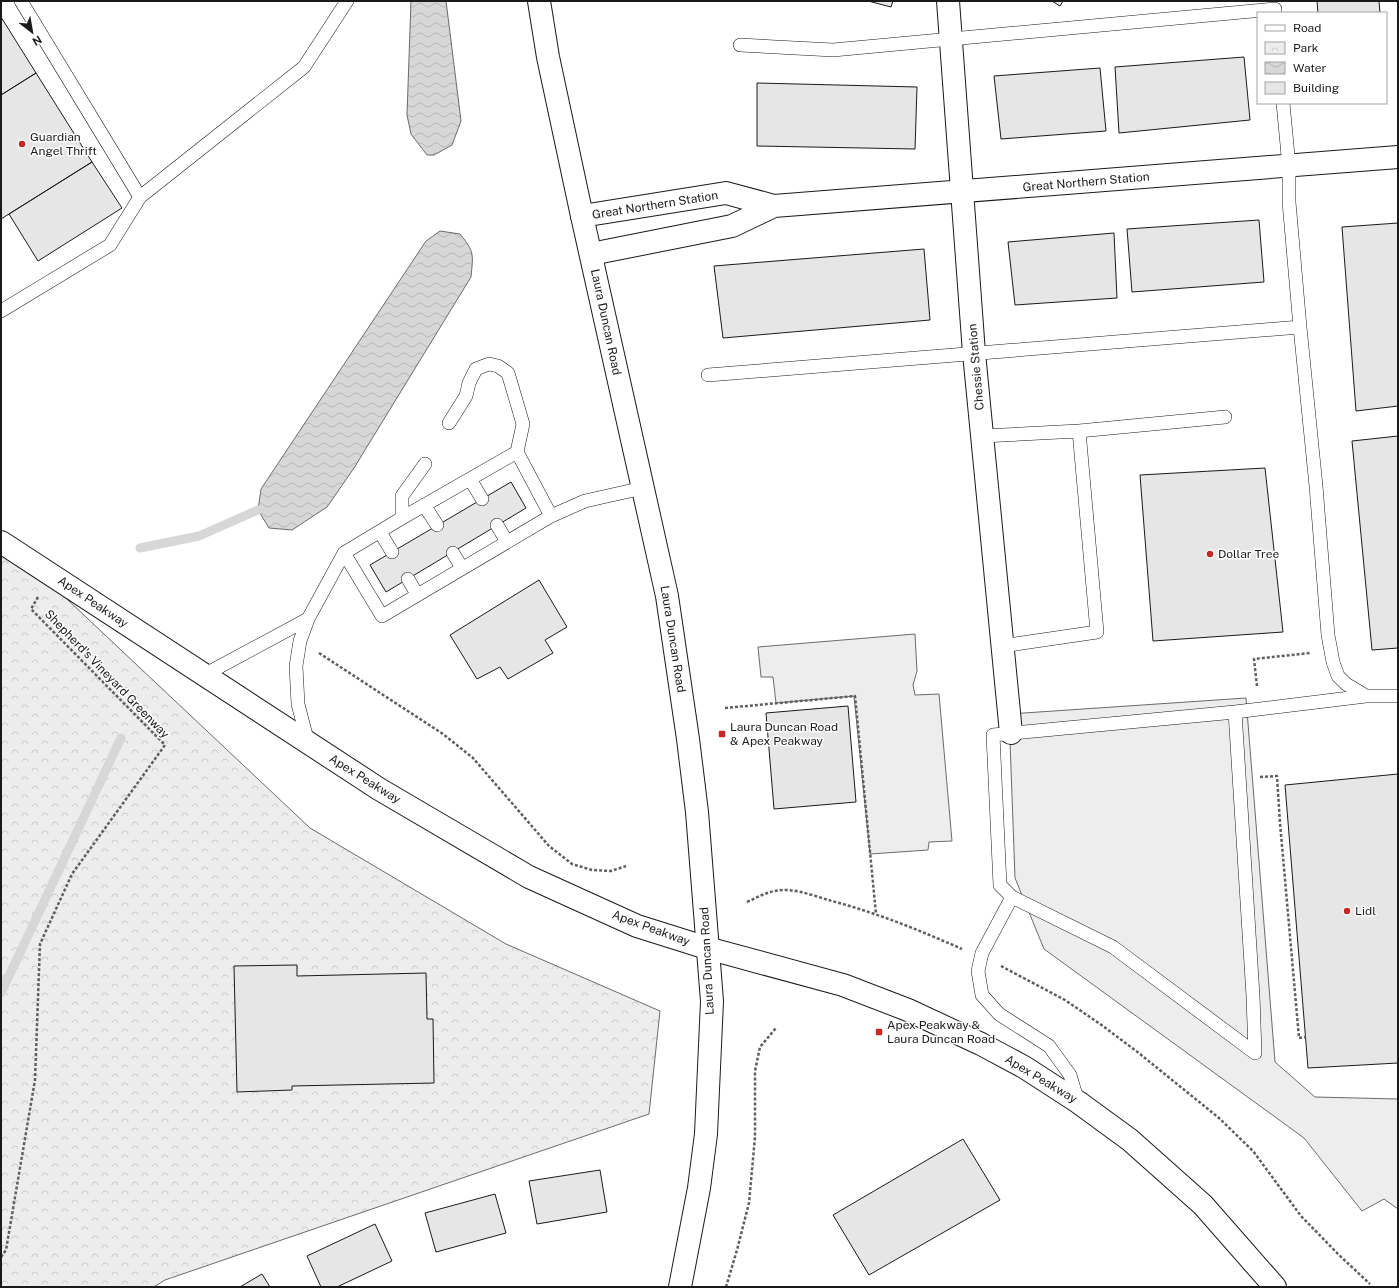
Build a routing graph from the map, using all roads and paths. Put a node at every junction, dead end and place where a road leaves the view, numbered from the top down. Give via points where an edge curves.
1 (21, 1) edge
2 (347, 1) edge
3 (539, 1) edge
4 (948, 1) edge
5 (1275, 8) edge
6 (950, 39) junction
7 (740, 45) dead end
8 (1284, 104) edge
9 (1398, 157) edge
10 (1289, 166) junction
11 (962, 192) junction
12 (140, 197) junction
13 (774, 206) junction
14 (582, 216) junction
15 (591, 254) junction
16 (1, 311) edge
17 (1300, 327) junction
18 (974, 354) junction
19 (708, 375) dead end
20 (1225, 417) dead end
21 (449, 423) dead end
22 (1079, 431) junction
23 (982, 436) junction
24 (517, 452) junction
25 (425, 464) dead end
26 (470, 479) junction
27 (643, 488) junction
28 (482, 499) dead end
29 (424, 506) junction
30 (551, 516) junction
31 (402, 518) junction
32 (437, 525) dead end
33 (497, 525) dead end
34 (380, 532) junction
35 (1, 542) edge
36 (506, 542) junction
37 (392, 552) dead end
38 (453, 553) dead end
39 (344, 554) junction
40 (462, 568) junction
41 (51, 575) junction
42 (408, 579) dead end
43 (417, 594) junction
44 (308, 619) junction
45 (1002, 646) junction
46 (317, 652) dead end
47 (1314, 652) dead end
48 (204, 675) junction
49 (1257, 686) dead end
50 (1366, 696) junction
51 (1398, 696) edge
52 (725, 708) dead end
53 (1235, 712) junction
54 (1011, 733) junction
55 (308, 743) junction
56 (1259, 777) dead end
57 (626, 866) dead end
58 (1012, 896) junction
59 (747, 902) dead end
60 (876, 914) junction
61 (707, 948) junction
62 (966, 950) dead end
63 (999, 965) dead end
64 (776, 1028) dead end
65 (1306, 1037) dead end
66 (1078, 1102) junction
67 (1, 1257) edge
68 (1370, 1284) dead end
69 (680, 1287) edge
70 (726, 1287) edge
71 (1275, 1287) edge

1 - 12 lane
2 - 12 lane via 304,67
3 - 14 street, Laura Duncan Road via 548,57
4 - 6 street, Chessie Station
5 - 6 lane
6 - 7 lane via 833,50
6 - 11 street, Chessie Station
8 - 10 lane
9 - 10 street, Great Northern Station
10 - 11 street, Great Northern Station
10 - 17 lane
11 - 13 street, Great Northern Station
11 - 18 street, Chessie Station
12 - 16 lane via 110,245
13 - 14 street, Great Northern Station via 726,193
13 - 15 street, Great Northern Station via 732,226
14 - 15 street, Laura Duncan Road
15 - 27 street, Laura Duncan Road
17 - 18 lane
17 - 50 lane via 1328,635 1338,676
18 - 19 lane
18 - 23 street, Chessie Station
20 - 22 lane
21 - 24 lane via 466,396 476,369 489,364 498,366 508,373 522,424
22 - 23 lane
22 - 45 lane via 1097,632
23 - 45 street, Chessie Station
24 - 26 lane
24 - 30 lane
25 - 31 lane via 402,496
26 - 28 lane
26 - 29 lane
27 - 30 lane via 585,501
27 - 61 street, Laura Duncan Road via 667,596 688,739 697,812
29 - 31 lane
29 - 32 lane
30 - 36 lane
31 - 34 lane
33 - 36 lane
34 - 37 lane
34 - 39 lane
35 - 41 street, Apex Peakway
36 - 40 lane
38 - 40 lane
39 - 43 lane via 382,616
39 - 44 lane
40 - 43 lane
41 - 48 street, Apex Peakway
41 - 67 path, Shepherd's Vineyard Greenway via 31,608 165,745 72,874 40,944 35,1080 6,1250
42 - 43 lane
44 - 48 lane
44 - 55 lane via 300,641 296,666 298,704
45 - 54 street, Chessie Station
46 - 57 path via 443,734 473,758 549,846 572,864 592,870 611,870
47 - 49 path via 1254,659
48 - 55 street, Apex Peakway
50 - 51 lane
50 - 53 lane
52 - 60 path via 854,696
53 - 54 lane
53 - 58 lane via 1255,1054 1114,947
54 - 58 lane via 993,735 1000,885
55 - 61 street, Apex Peakway via 379,789 529,877 637,926
56 - 65 path via 1278,776 1299,1038
58 - 66 lane via 982,953 978,970 982,994 999,1014 1049,1046 1070,1075
59 - 60 path via 770,891 787,890
60 - 62 path
61 - 66 street, Apex Peakway via 843,985 908,1010 1024,1067
61 - 69 street, Laura Duncan Road via 712,1001 706,1134 699,1188
63 - 68 path via 1065,1000 1103,1026 1219,1118 1253,1151 1300,1216
64 - 70 path via 760,1047 755,1071 755,1137 749,1203
66 - 71 street, Apex Peakway via 1130,1140 1203,1205

